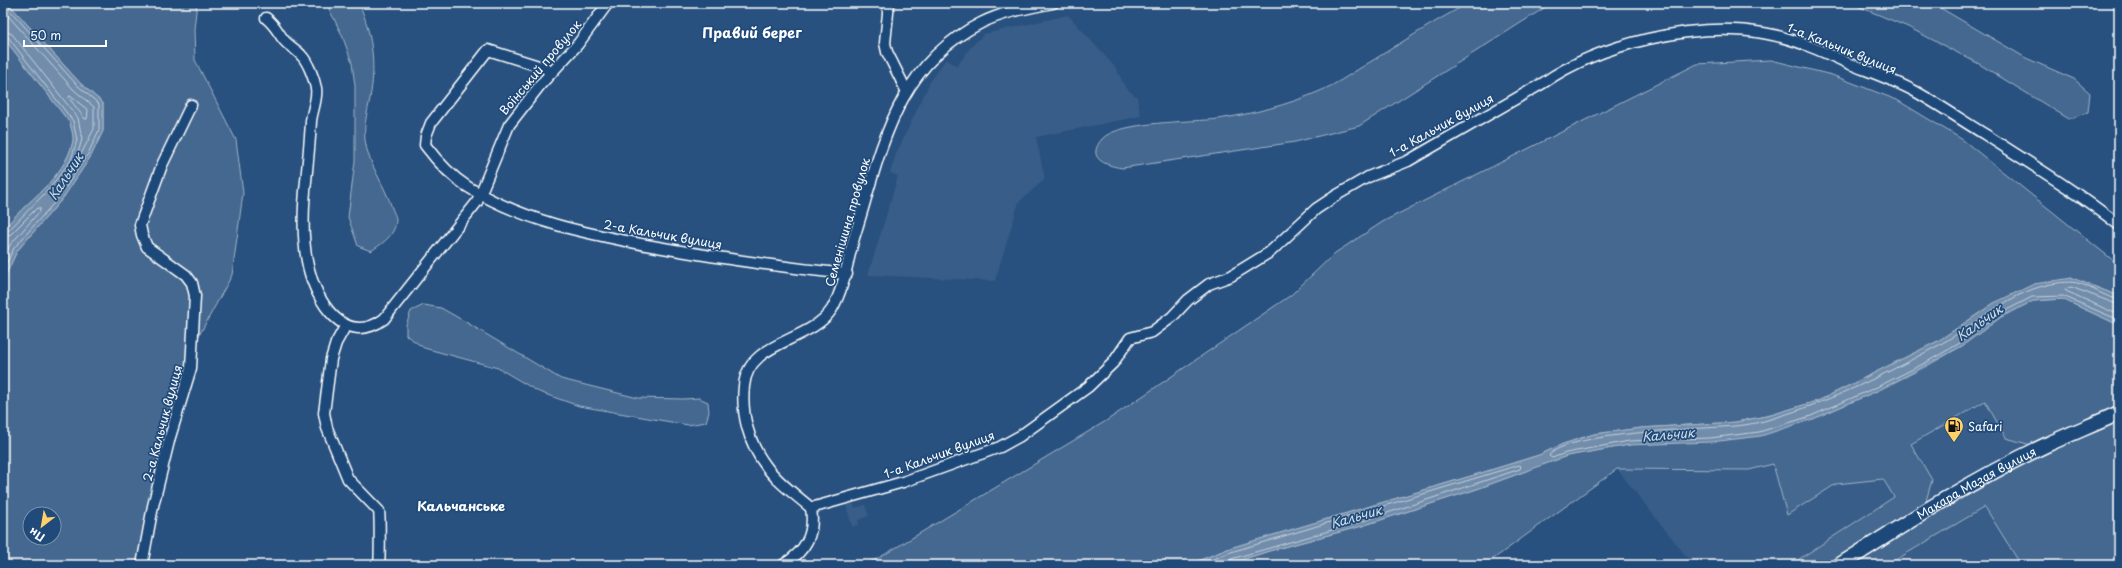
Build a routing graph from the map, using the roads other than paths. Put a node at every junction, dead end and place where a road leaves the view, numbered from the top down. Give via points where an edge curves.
1 (608, 3) edge
2 (889, 3) edge
3 (1052, 3) edge
4 (266, 18) dead end
5 (551, 73) junction
6 (906, 90) junction
7 (191, 105) dead end
8 (481, 194) junction
9 (2119, 225) edge
10 (847, 274) junction
11 (346, 325) junction
12 (2119, 414) edge
13 (811, 508) junction
14 (142, 565) edge
15 (379, 565) edge
16 (783, 565) edge
17 (1840, 565) edge

1 - 5 street, Воїнський провулок via 574,48
2 - 6 street via 885,43
3 - 6 street, Семенішина провулок via 1006,13 982,22 959,35 921,69
4 - 11 street via 274,24 286,43 302,56 316,90 304,201 307,259 313,282 326,309
5 - 8 street, Воїнський провулок via 509,125
5 - 8 street, 2-а Кальчик вулиця via 545,68 488,50 431,123 425,145 450,173
6 - 10 street, Семенішина провулок via 894,112 886,136 852,245
7 - 14 street, 2-а Кальчик вулиця via 162,165 140,225 147,247 186,275 192,283 195,296 190,373 170,437
8 - 10 street, 2-а Кальчик вулиця via 539,221 619,240 754,263
8 - 11 street via 463,222 384,319 362,328
9 - 13 street, 1-а Кальчик вулиця via 2033,165 1917,93 1819,50 1772,34 1746,31 1708,31 1654,36 1560,71 1428,150 1368,177 1336,195 1316,209 1270,252 1231,276 1209,284 1152,332 1130,338 1113,363 1088,387 1020,436 1000,447 903,482
10 - 13 street, Семенішина провулок via 839,296 826,317 817,325 764,352 746,374 744,386 745,420 752,444 766,467
11 - 15 street via 331,359 324,413 327,428 348,479 379,511
12 - 17 main road, Макара Мазая вулиця via 2046,445 1990,475
13 - 16 street via 812,527 806,543 799,553

